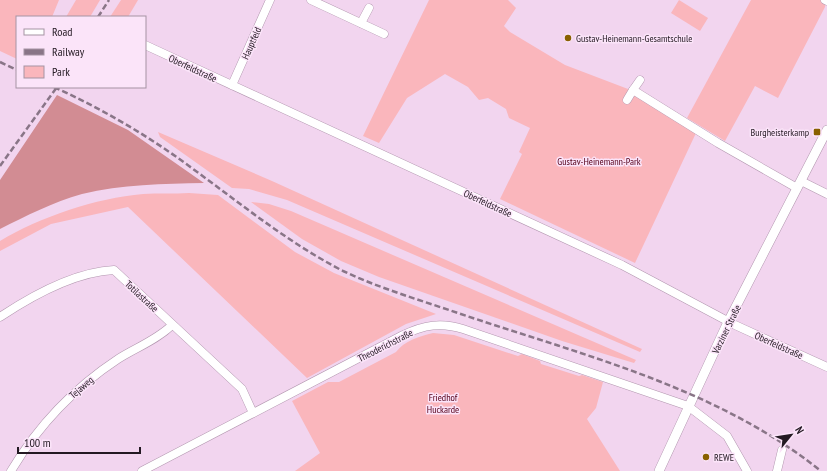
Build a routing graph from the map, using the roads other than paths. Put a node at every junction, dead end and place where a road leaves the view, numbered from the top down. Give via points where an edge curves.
1 (270, 0) edge
2 (311, 0) edge
3 (368, 8) dead end
4 (362, 23) junction
5 (384, 34) dead end
6 (146, 45) edge
7 (640, 80) dead end
8 (232, 85) junction
9 (633, 90) junction
10 (627, 100) dead end
11 (827, 130) edge
12 (799, 185) junction
13 (827, 194) edge
14 (0, 317) edge
15 (728, 322) junction
16 (172, 325) junction
17 (827, 367) edge
18 (688, 406) junction
19 (253, 413) junction
20 (782, 450) dead end
21 (11, 471) edge
22 (142, 471) edge
23 (659, 471) edge
24 (747, 471) edge
25 (777, 471) edge

1 - 8 street, Hauptfeld
2 - 4 street
3 - 4 street
4 - 5 street
6 - 8 street, Oberfeldstraße
7 - 9 street
8 - 15 street, Oberfeldstraße via 622,265
9 - 10 street
9 - 12 street via 718,143
11 - 12 street, Varziner Straße
12 - 13 street
12 - 15 street, Varziner Straße
14 - 16 street, Totilastraße via 26,300 66,282 101,271 114,270
15 - 17 street, Oberfeldstraße
15 - 18 street, Varziner Straße
16 - 19 street, Totilastraße via 242,389
16 - 21 street, Tejaweg via 118,359 76,390 36,434
18 - 19 street, Theoderichstraße via 463,328 437,324 415,329
18 - 23 street, Varziner Straße
18 - 24 street, Theoderichstraße via 727,436
19 - 22 street, Theoderichstraße
20 - 25 street

